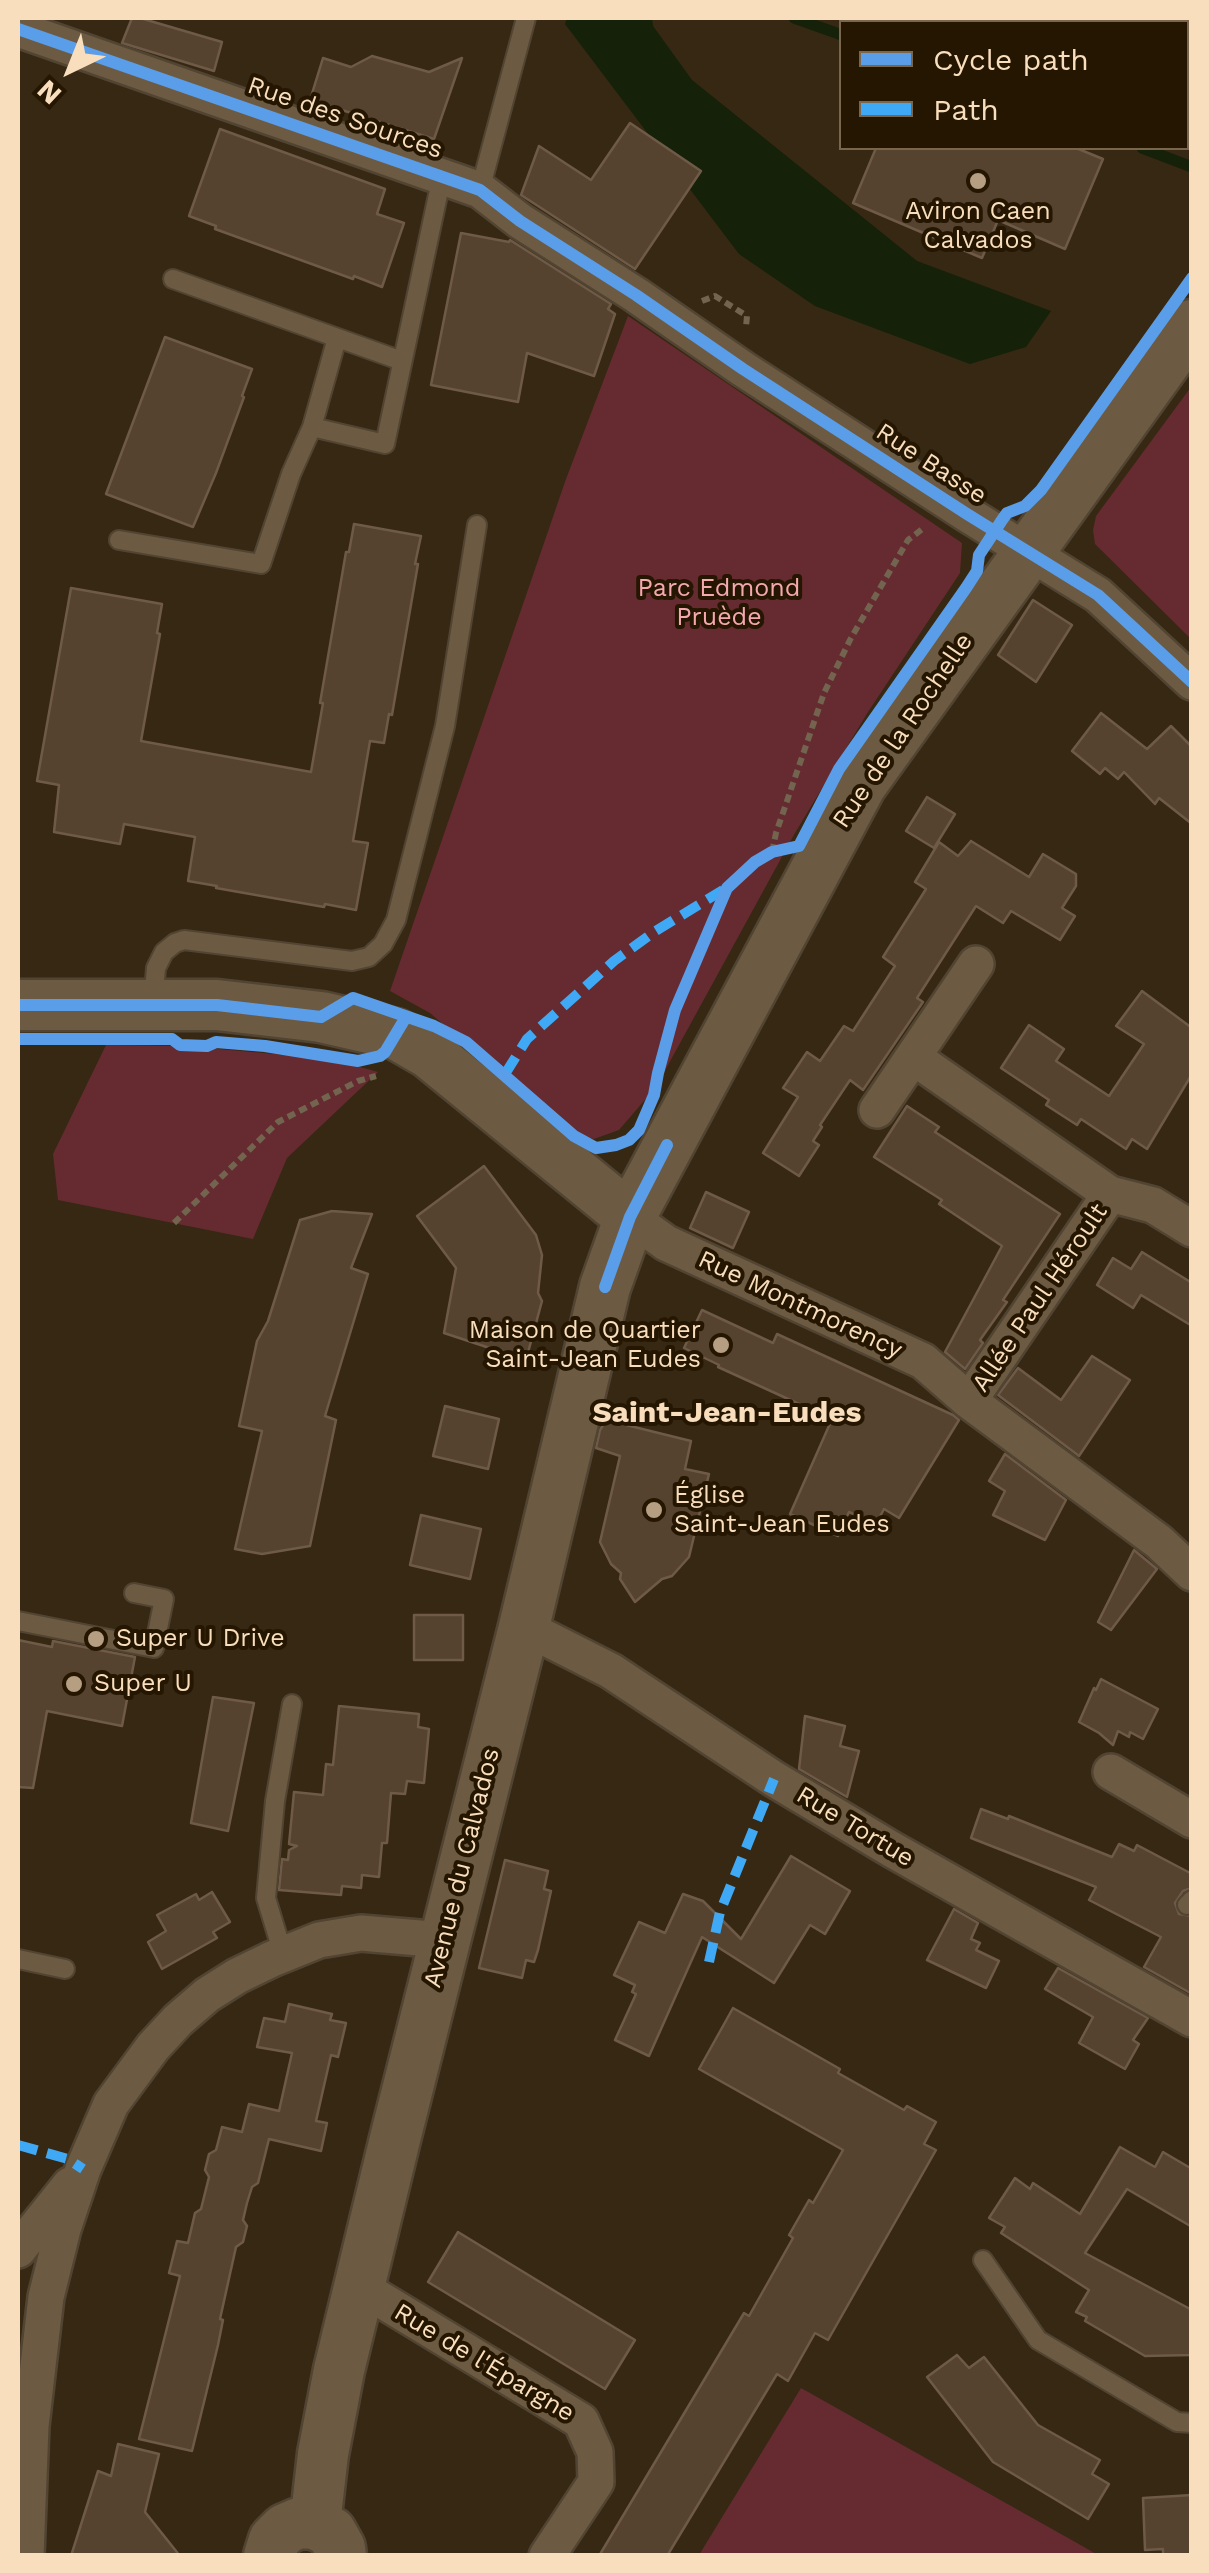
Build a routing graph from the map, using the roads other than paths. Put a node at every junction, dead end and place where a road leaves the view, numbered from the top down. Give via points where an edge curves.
1 (526, 18) edge
2 (18, 29) edge
3 (442, 176) junction
4 (480, 190) junction
5 (174, 279) dead end
6 (636, 295) joint
7 (1192, 324) edge
8 (337, 338) junction
9 (402, 361) junction
10 (312, 427) junction
11 (477, 525) dead end
12 (119, 540) dead end
13 (1028, 551) junction
14 (1192, 682) edge
15 (976, 964) dead end
16 (153, 1004) junction
17 (18, 1005) edge
18 (913, 1057) junction
19 (877, 1110) dead end
20 (1110, 1194) junction
21 (630, 1217) junction
22 (1192, 1230) edge
23 (969, 1402) junction
24 (1192, 1573) edge
25 (134, 1593) dead end
26 (18, 1621) edge
27 (524, 1627) junction
28 (292, 1704) dead end
29 (1111, 1772) dead end
30 (1184, 1804) edge
31 (444, 1940) junction
32 (283, 1954) junction
33 (18, 1959) edge
34 (65, 1969) dead end
35 (1192, 2020) edge
36 (84, 2169) junction
37 (18, 2250) edge
38 (983, 2260) dead end
39 (360, 2288) junction
40 (1192, 2423) edge
41 (328, 2540) edge
42 (268, 2555) edge
43 (26, 2556) edge
44 (547, 2556) edge

1 - 4 lane
2 - 3 street, Rue des Sources
3 - 4 street, Rue des Sources
3 - 9 lane
4 - 6 street, Rue des Sources
5 - 8 lane
6 - 13 street, Rue Basse
7 - 13 street, Rue de la Rochelle
8 - 9 lane
8 - 10 lane
9 - 10 lane via 385,444
10 - 12 lane via 261,564
11 - 16 lane via 445,726 396,920 383,944 369,957 352,960 184,940 164,952 156,968
13 - 14 street, Rue Basse via 1098,594
13 - 21 street, Rue de la Rochelle via 861,785
15 - 18 street
16 - 17 street, Rue Montmorency
16 - 21 street, Rue Montmorency via 289,1012 396,1034 397,1056 429,1052
18 - 19 street
18 - 20 street, Allée Paul Héroult
20 - 22 street, Allée Paul Héroult via 1153,1205
20 - 23 street, Allée Paul Héroult
21 - 23 street, Rue Montmorency via 666,1243 923,1361
21 - 27 street, Avenue du Calvados via 605,1288
23 - 24 street, Rue Montmorency via 1160,1542
25 - 26 lane via 164,1599 154,1648
27 - 31 street, Avenue du Calvados
27 - 35 street, Rue Tortue via 611,1671 891,1849
28 - 32 lane via 266,1898
29 - 30 street
31 - 32 street via 362,1934
31 - 39 street, Avenue du Calvados
32 - 36 street via 207,1996 152,2048 110,2104
33 - 34 lane
36 - 37 street
36 - 43 street via 46,2297 31,2426
38 - 40 lane via 1038,2340 1177,2422
39 - 41 street, Avenue du Calvados via 322,2454
39 - 44 street, Rue de l'Épargne via 581,2421 595,2452 596,2482
41 - 42 street via 299,2524 285,2529

